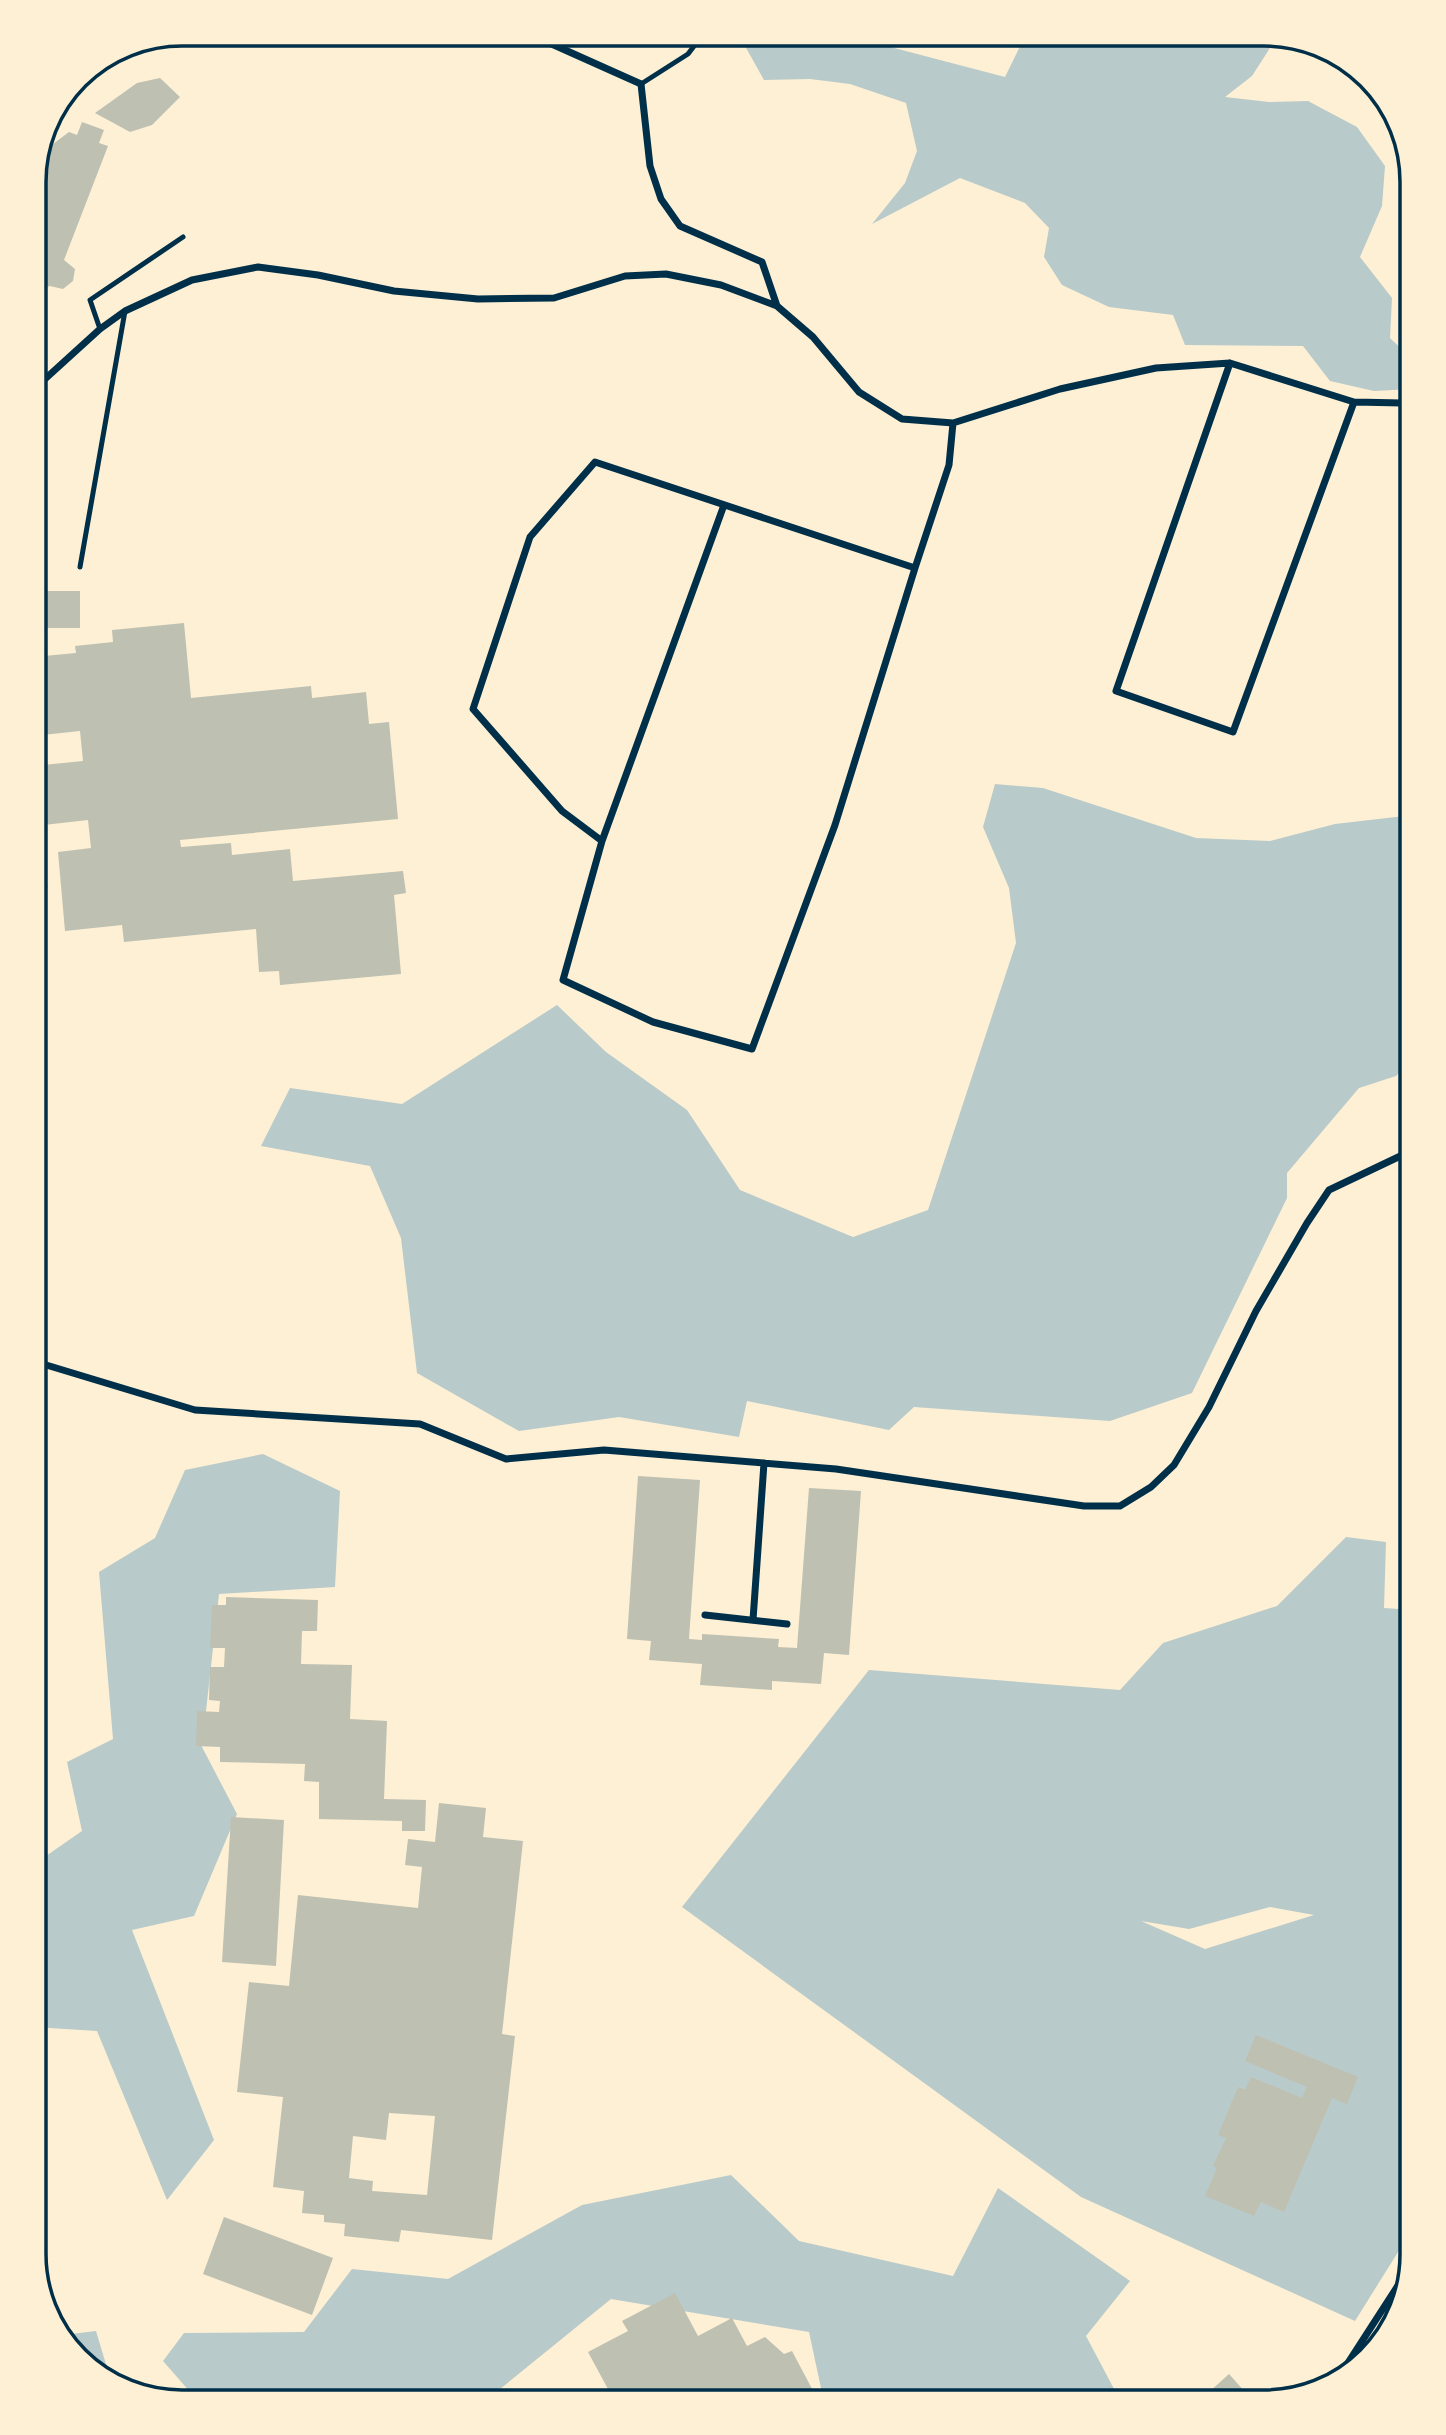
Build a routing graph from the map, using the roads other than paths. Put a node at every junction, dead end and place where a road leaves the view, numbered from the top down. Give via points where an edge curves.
1 (556, 46) edge
2 (694, 46) edge
3 (641, 84) junction
4 (183, 237) dead end
5 (777, 306) junction
6 (125, 311) junction
7 (100, 329) junction
8 (1230, 363) junction
9 (46, 378) edge
10 (1354, 402) junction
11 (1400, 403) edge
12 (953, 423) junction
13 (723, 505) junction
14 (80, 566) dead end
15 (915, 568) junction
16 (602, 841) junction
17 (1400, 1156) edge
18 (46, 1365) edge
19 (764, 1463) junction
20 (705, 1615) dead end
21 (753, 1620) junction
22 (787, 1624) dead end
23 (1396, 2289) edge
24 (1353, 2357) edge

1 - 3 street
2 - 3 lane
3 - 5 street via 650,166 661,199 680,226 762,262
4 - 7 lane via 90,300
5 - 6 street via 721,285 666,274 625,276 554,298 478,299 394,291 258,267 192,280
5 - 12 street via 813,337 859,392 902,419
6 - 7 street
6 - 14 lane
7 - 9 street
8 - 10 street
8 - 10 street via 1116,691 1233,733
8 - 12 street via 1156,368 1059,389
10 - 11 street
12 - 15 street via 949,465
13 - 15 street
13 - 16 street
13 - 16 street via 595,462 530,537 473,709 562,811
15 - 16 street via 835,825 752,1049 653,1022 563,980
17 - 19 street via 1329,1191 1256,1311 1209,1407 1174,1465 1151,1487 1120,1506 1084,1506 836,1469
18 - 19 street via 195,1410 420,1424 506,1458 604,1450
19 - 21 street
20 - 21 street
21 - 22 street
23 - 24 street

